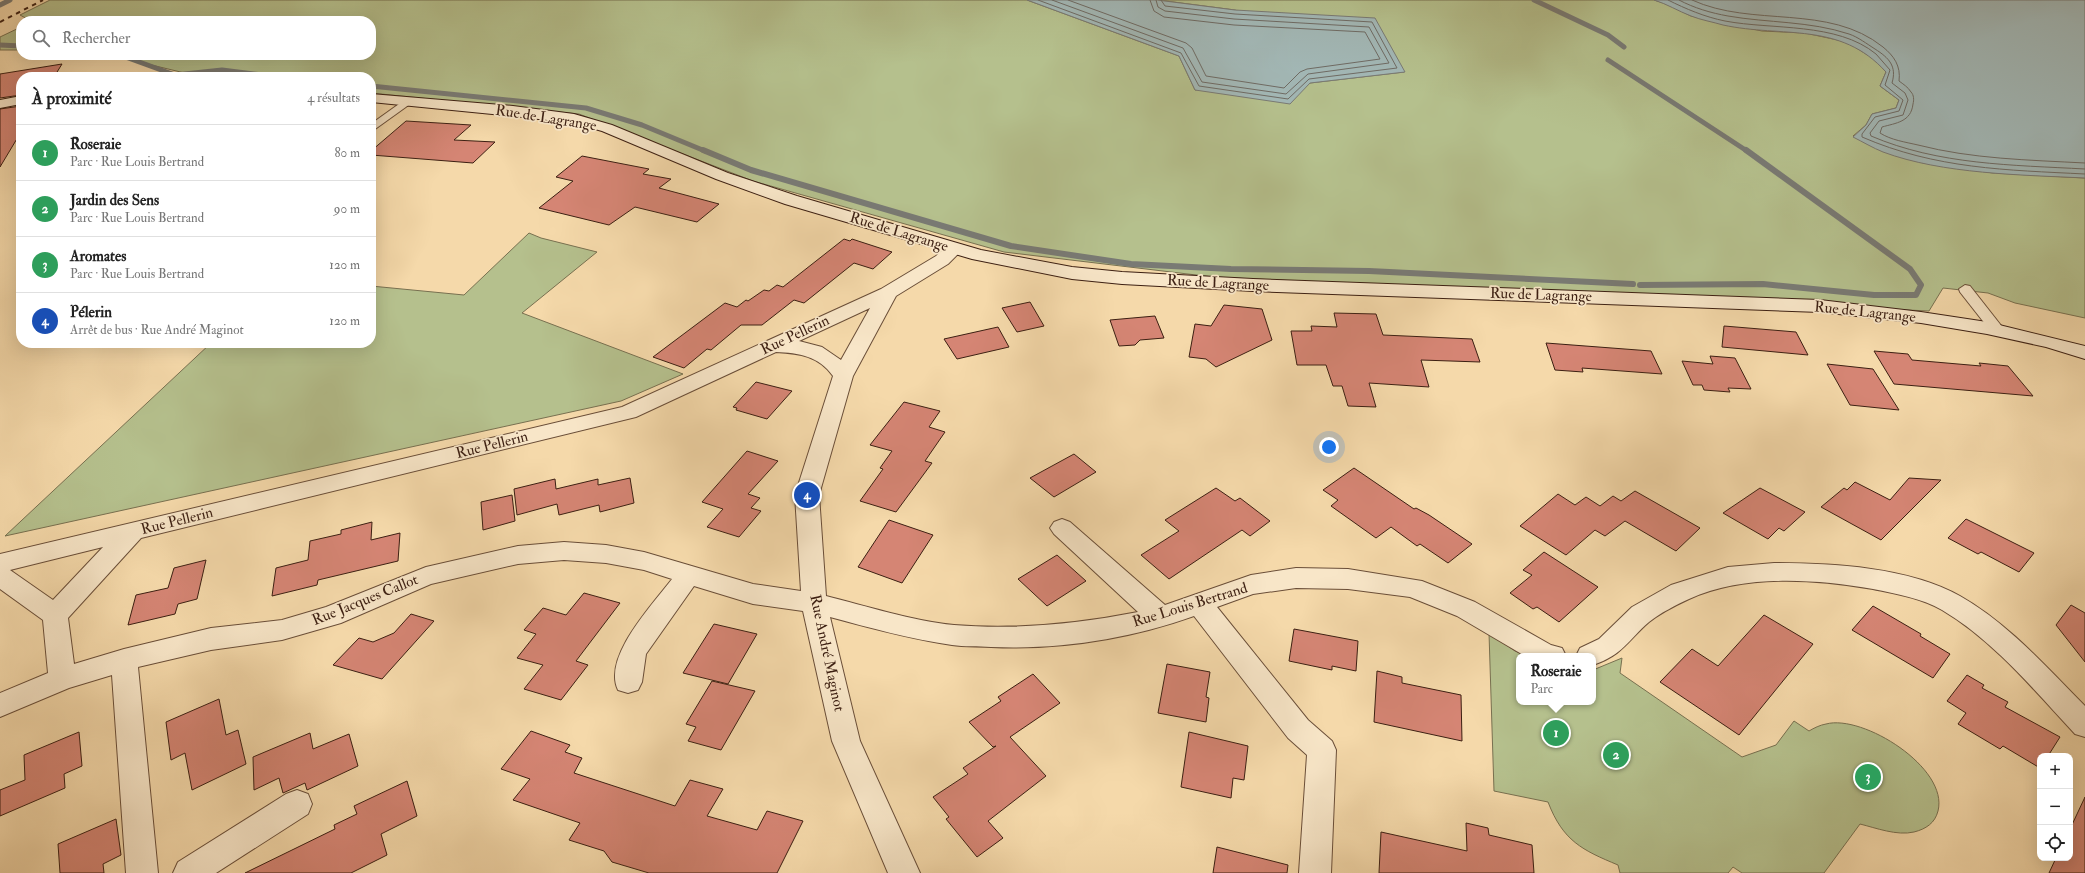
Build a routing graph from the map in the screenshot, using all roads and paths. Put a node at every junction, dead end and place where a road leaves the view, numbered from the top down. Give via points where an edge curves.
1 (376, 99) edge
2 (16, 101) edge
3 (406, 102) junction
4 (0, 104) edge
5 (376, 125) edge
6 (954, 249) junction
7 (1966, 289) dead end
8 (888, 293) junction
9 (1998, 331) junction
10 (772, 346) junction
11 (2085, 353) edge
12 (844, 376) junction
13 (1062, 528) dead end
14 (132, 532) junction
15 (0, 562) edge
16 (689, 574) junction
17 (0, 576) edge
18 (814, 602) junction
19 (1199, 604) junction
20 (55, 615) junction
21 (1161, 617) junction
22 (1543, 653) edge
23 (1595, 653) edge
24 (124, 660) junction
25 (62, 679) junction
26 (628, 682) dead end
27 (0, 705) edge
28 (2085, 725) edge
29 (296, 804) dead end
30 (142, 873) edge
31 (189, 873) edge
32 (904, 873) edge
33 (1315, 873) edge

1 - 3 street, Rue de Lagrange
2 - 4 street
3 - 5 lane
3 - 6 street, Rue de Lagrange via 574,119 607,128 722,176 784,198
6 - 8 street, Rue Pellerin via 942,260
6 - 9 street, Rue de Lagrange via 1023,265 1122,278 1820,306
7 - 9 lane
8 - 10 street, Rue Pellerin
8 - 12 street, Rue André Maginot
9 - 11 street, Rue de Lagrange via 2048,341
10 - 12 street via 800,346 820,354 837,364
10 - 14 street, Rue Pellerin via 628,412
12 - 18 street, Rue André Maginot via 807,495
13 - 21 street
14 - 15 street, Rue Pellerin
14 - 20 street
16 - 18 street, Rue Jacques Callot via 753,594
16 - 24 street, Rue Jacques Callot via 644,561 606,554 564,551 518,555 426,576 332,616 282,630 211,639
16 - 26 street via 633,651
17 - 20 street
18 - 21 street, Rue Louis Bertrand via 883,621 953,635 1022,638 1090,632
18 - 32 street, Rue André Maginot via 846,741
19 - 21 street, Rue Louis Bertrand
19 - 22 street, Rue Louis Bertrand via 1251,585 1296,578 1348,579 1413,588 1466,609
19 - 33 street via 1298,730 1322,750
20 - 25 street
23 - 28 street via 1608,647 1641,614 1680,592 1728,577 1774,572 1818,572 1861,578 1914,587 1951,603 1984,627 2032,670
24 - 25 street, Rue Jacques Callot
24 - 30 street
25 - 27 street, Rue Jacques Callot
29 - 31 street

